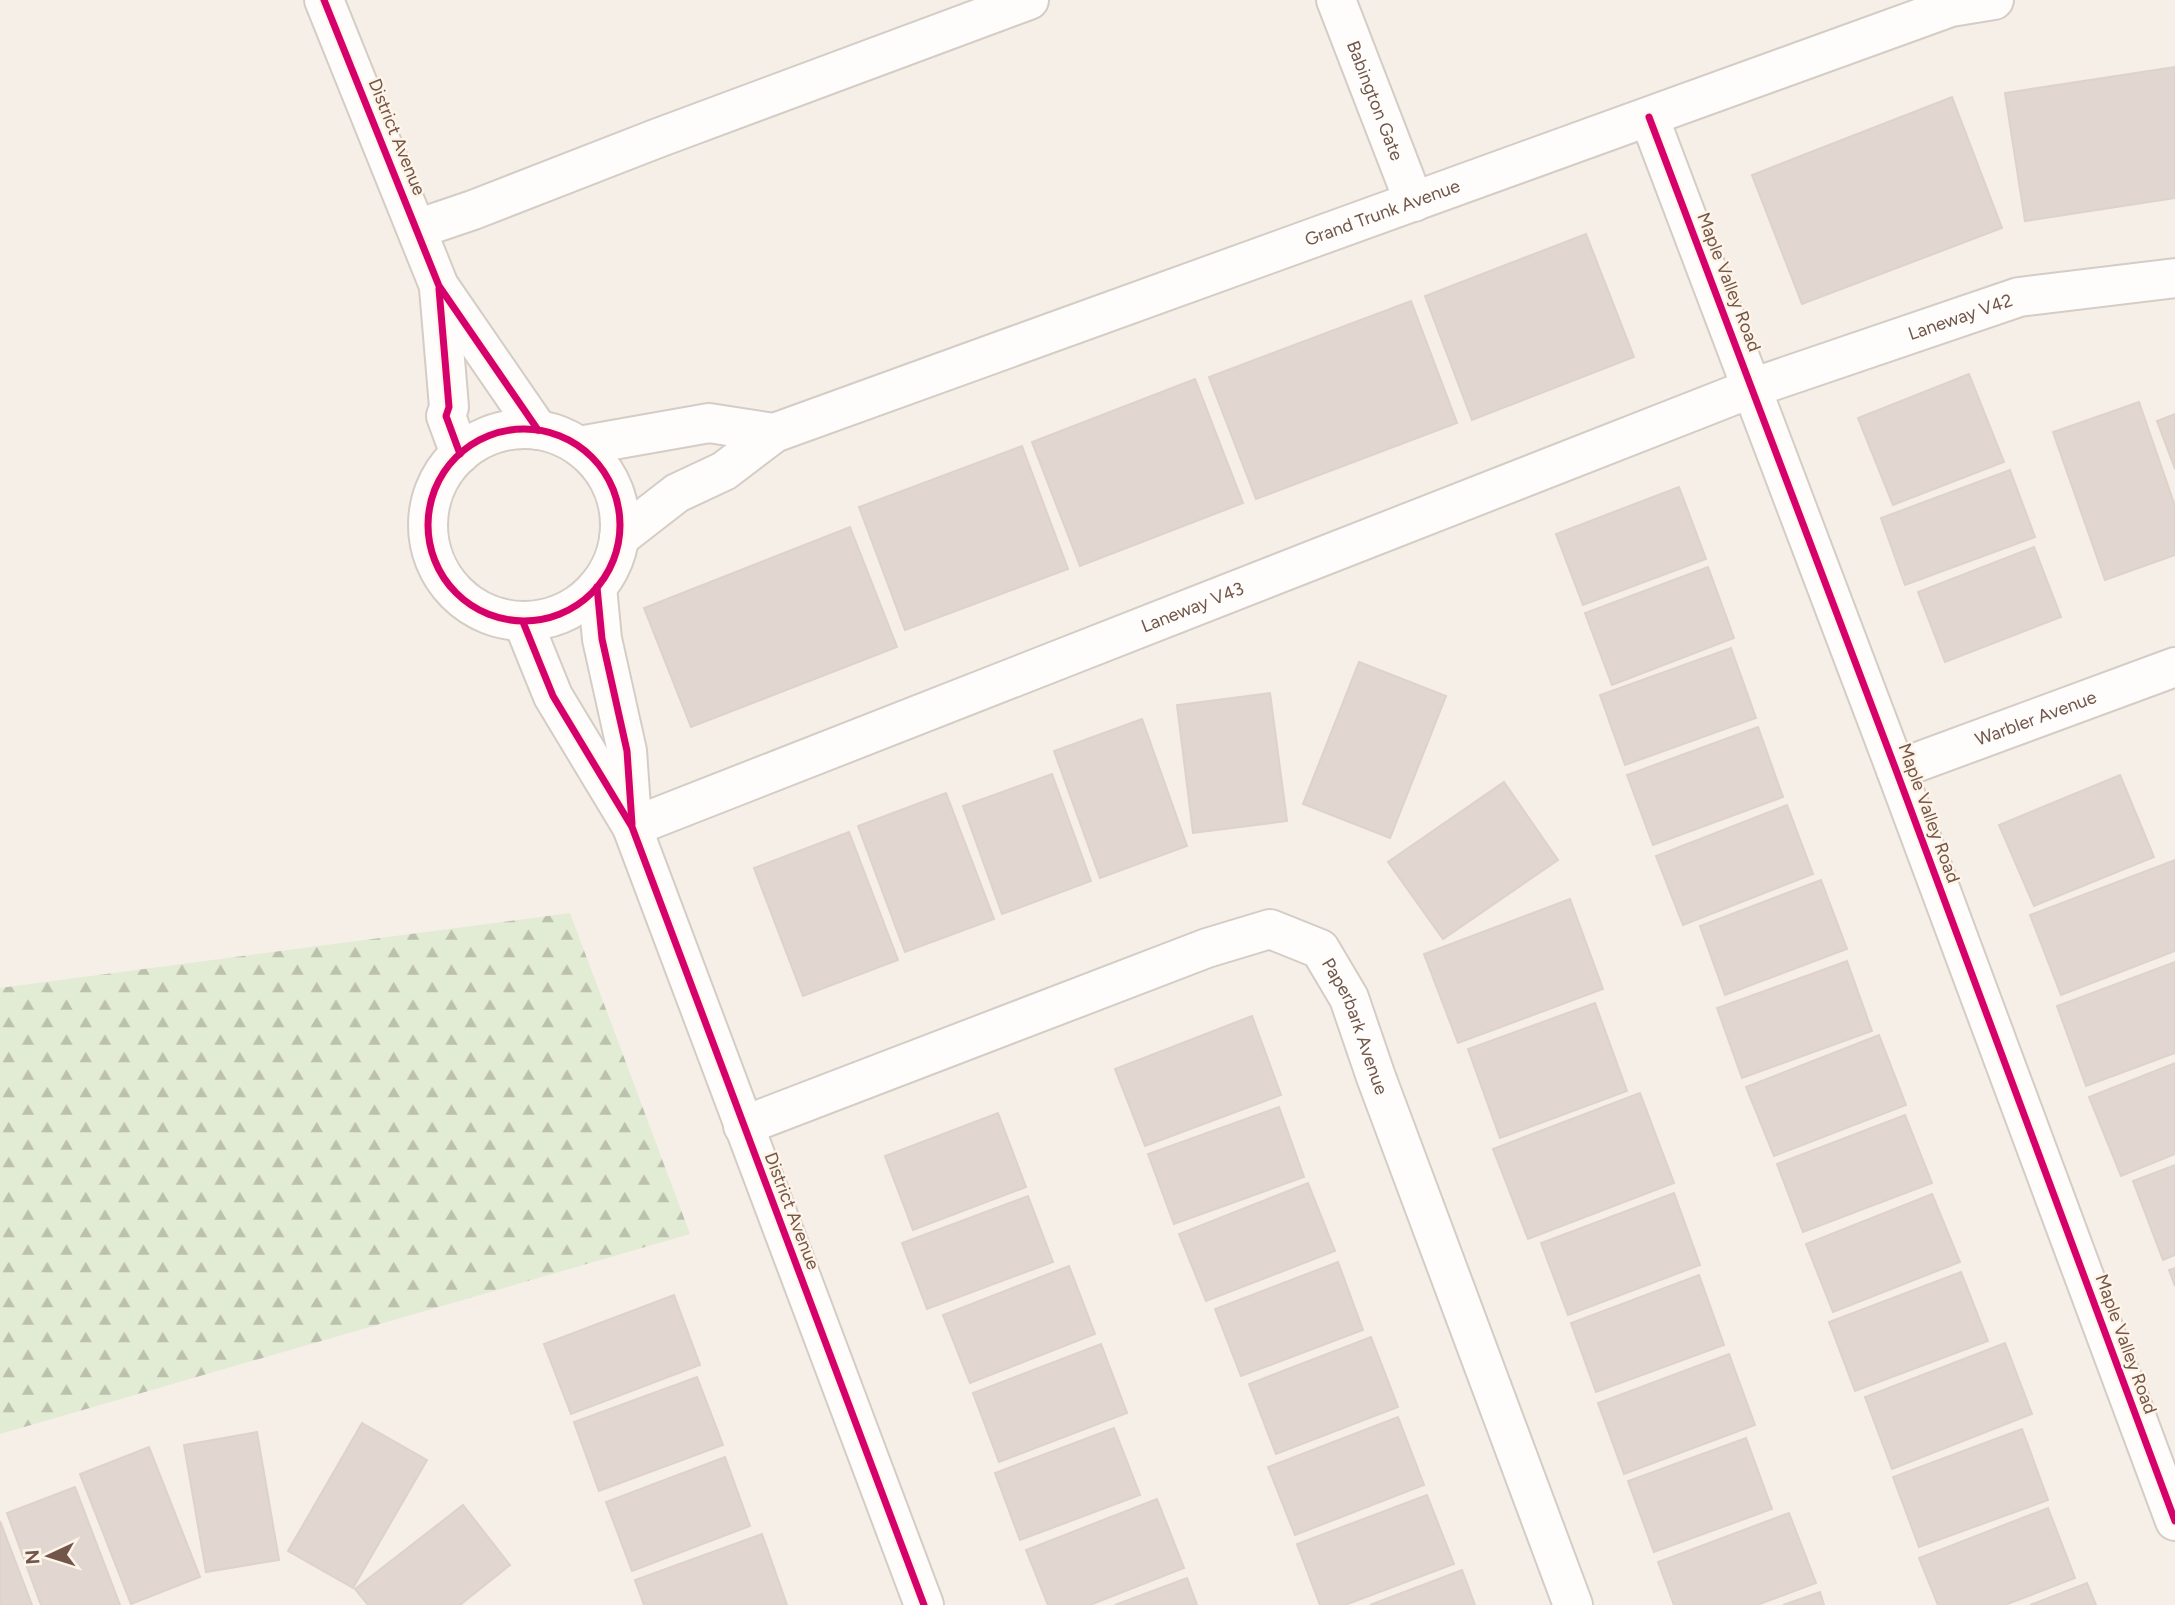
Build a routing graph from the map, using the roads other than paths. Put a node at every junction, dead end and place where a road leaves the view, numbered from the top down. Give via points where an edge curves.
1 (324, 0) edge
2 (1029, 0) edge
3 (1336, 0) edge
4 (1994, 0) edge
5 (1950, 3) edge
6 (1649, 117) junction
7 (1414, 202) junction
8 (417, 229) junction
9 (2175, 278) edge
10 (439, 286) junction
11 (1752, 388) junction
12 (538, 430) junction
13 (774, 433) junction
14 (579, 446) junction
15 (460, 454) junction
16 (620, 538) junction
17 (597, 587) junction
18 (523, 622) junction
19 (2175, 667) edge
20 (1896, 770) junction
21 (632, 827) junction
22 (743, 1126) junction
23 (2175, 1521) edge
24 (924, 1605) edge
25 (1573, 1605) edge

1 - 8 street, District Avenue
2 - 8 street
3 - 7 street, Babington Gate
4 - 5 street, Grand Trunk Avenue
5 - 6 street, Grand Trunk Avenue
6 - 7 street, Grand Trunk Avenue
6 - 11 street, Maple Valley Road
7 - 13 street, Grand Trunk Avenue
8 - 10 street, District Avenue
9 - 11 street, Laneway V42 via 2019,297
10 - 12 street, District Avenue
10 - 15 street, District Avenue via 446,416
11 - 20 street, Maple Valley Road
11 - 21 street, Laneway V43
12 - 14 street
12 - 15 street via 510,430 483,438
13 - 14 street, Grand Trunk Avenue via 709,423
13 - 16 street, Grand Trunk Avenue via 724,471 677,493
14 - 16 street via 612,486
15 - 18 street via 441,478 429,507 429,538 438,567 452,590 473,607
16 - 17 street via 612,565
17 - 18 street via 576,606 551,618
17 - 21 street, District Avenue via 602,639 627,751
18 - 21 street, District Avenue via 553,696
19 - 20 street, Warbler Avenue
20 - 23 street, Maple Valley Road
21 - 22 street, District Avenue
22 - 24 street, District Avenue
22 - 25 street, Paperbark Avenue via 1208,948 1269,929 1320,948 1349,998

